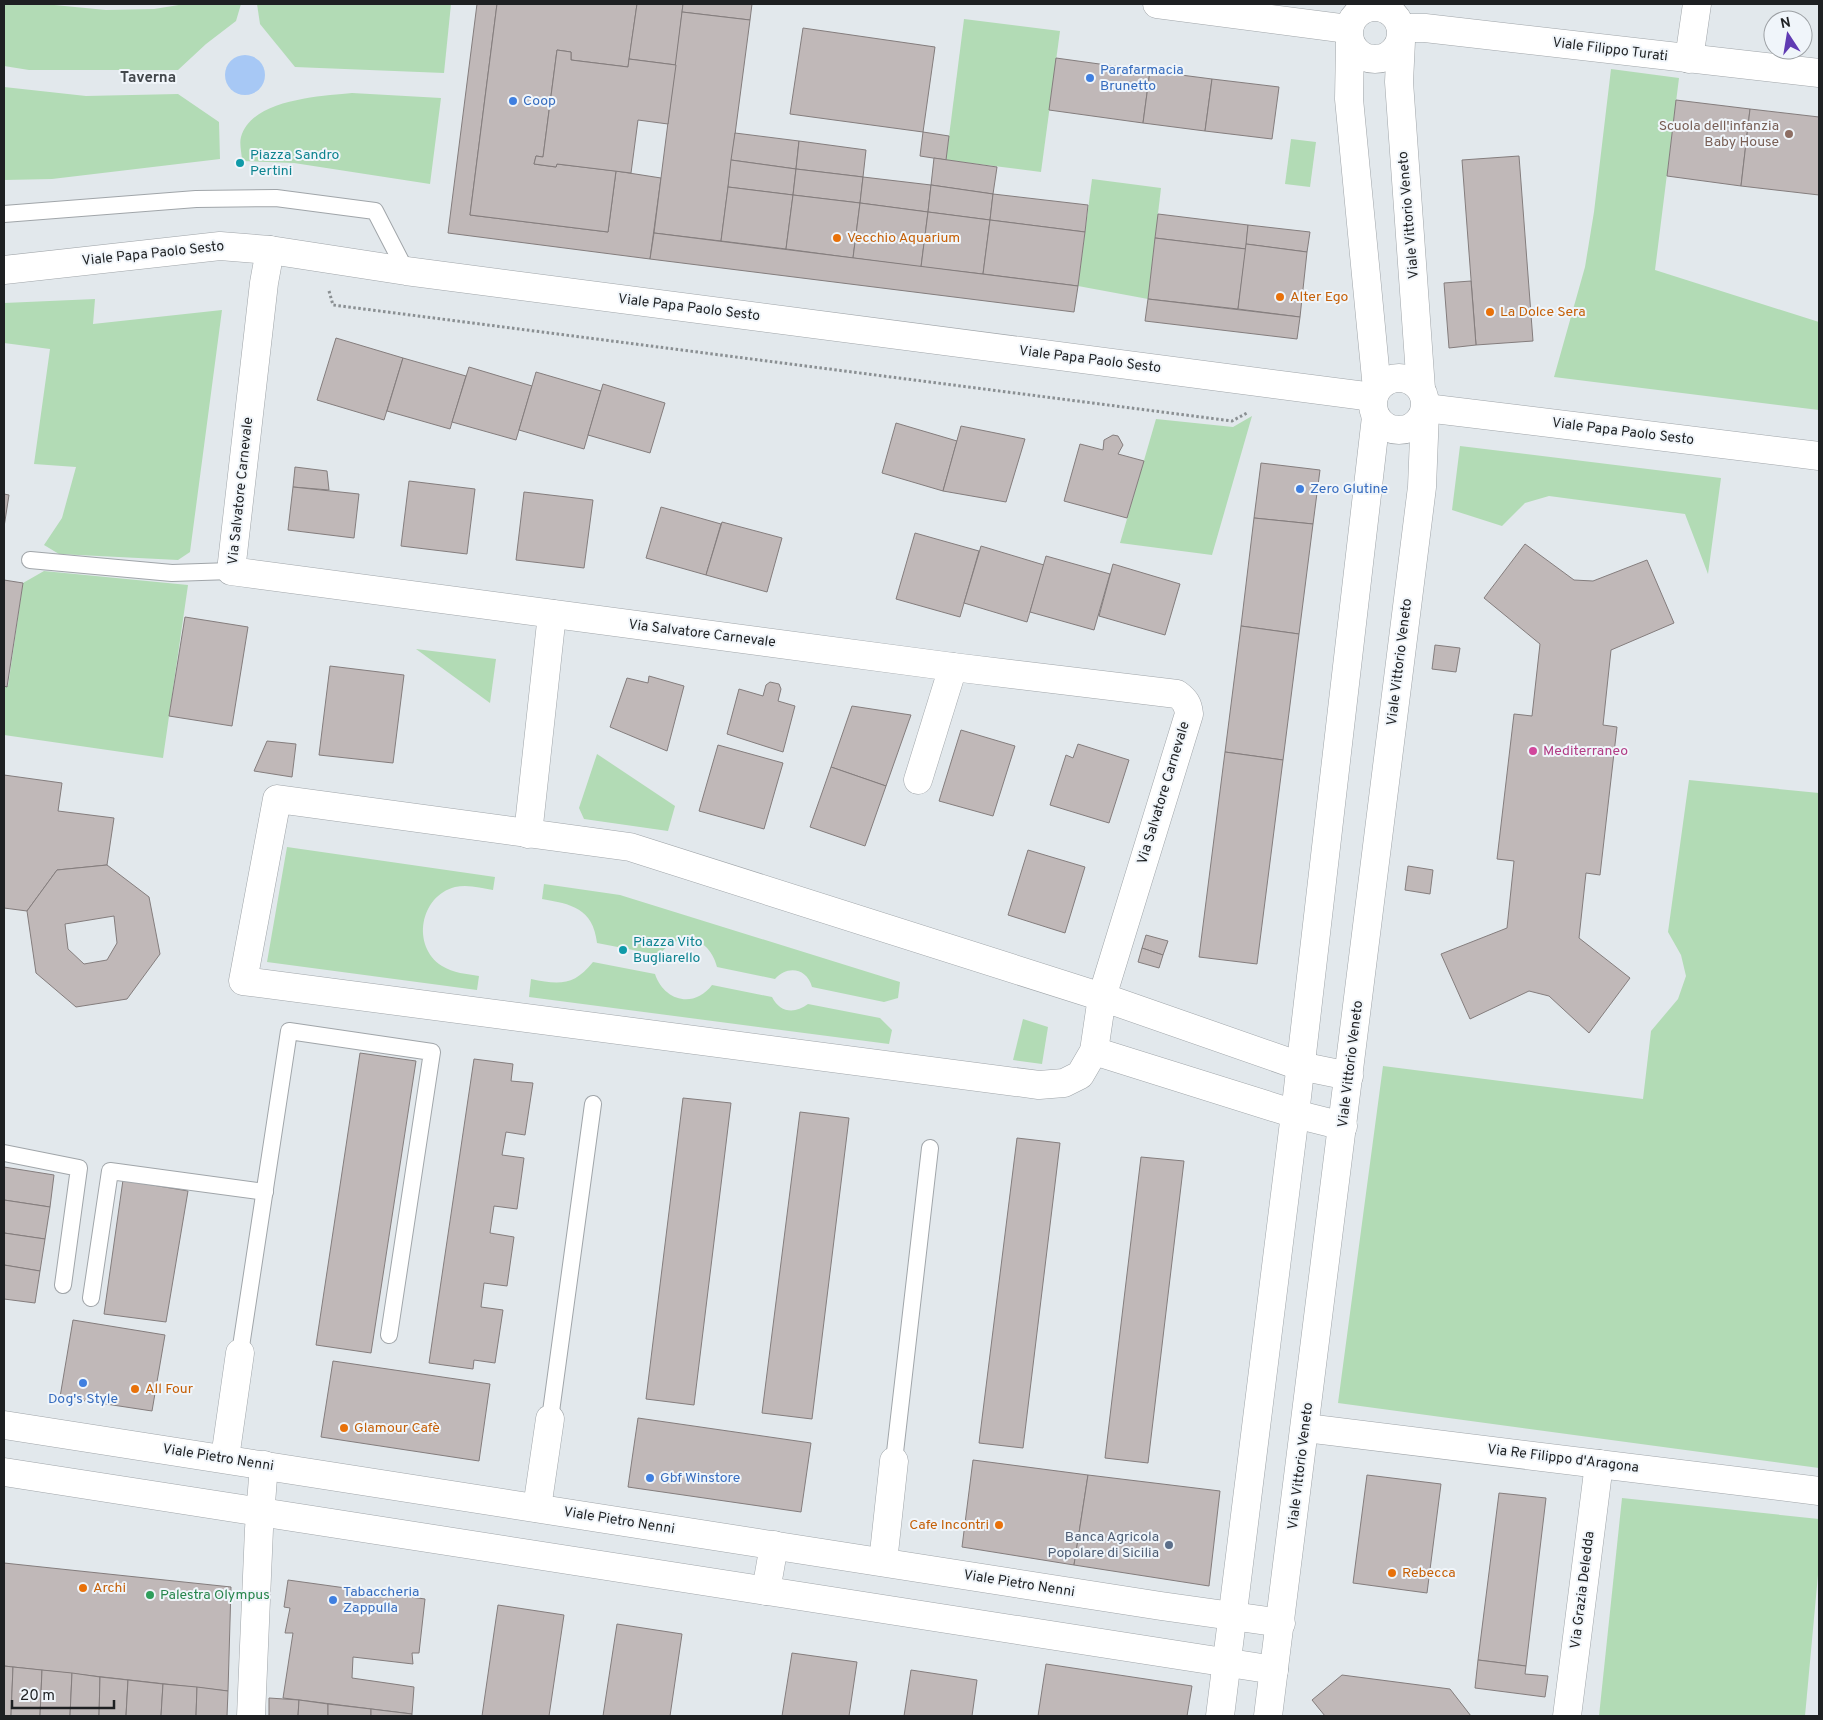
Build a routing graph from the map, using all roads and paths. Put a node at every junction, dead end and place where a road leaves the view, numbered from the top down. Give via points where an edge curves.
1 (1157, 4) edge
2 (1697, 4) edge
3 (1350, 24) edge
4 (1400, 24) edge
5 (1690, 59) junction
6 (1819, 73) edge
7 (4, 214) edge
8 (270, 250) junction
9 (4, 270) edge
10 (406, 271) junction
11 (328, 289) dead end
12 (1376, 401) junction
13 (1424, 403) junction
14 (1256, 408) dead end
15 (1819, 456) edge
16 (30, 560) dead end
17 (231, 571) junction
18 (552, 614) junction
19 (953, 667) junction
20 (918, 780) dead end
21 (528, 834) junction
22 (1102, 997) junction
23 (1094, 1051) junction
24 (1300, 1066) junction
25 (1349, 1076) junction
26 (593, 1104) dead end
27 (1295, 1114) junction
28 (1343, 1126) junction
29 (930, 1148) dead end
30 (4, 1153) edge
31 (265, 1192) junction
32 (63, 1285) dead end
33 (91, 1298) dead end
34 (389, 1335) dead end
35 (240, 1353) joint
36 (550, 1419) joint
37 (4, 1424) edge
38 (1306, 1428) junction
39 (224, 1458) junction
40 (894, 1461) joint
41 (1599, 1464) junction
42 (264, 1465) junction
43 (4, 1472) edge
44 (1819, 1491) edge
45 (537, 1508) junction
46 (260, 1512) junction
47 (774, 1545) junction
48 (883, 1562) junction
49 (766, 1591) junction
50 (1234, 1616) junction
51 (1281, 1623) junction
52 (1227, 1663) junction
53 (1274, 1670) junction
54 (250, 1716) edge
55 (1220, 1716) edge
56 (1268, 1716) edge
57 (1567, 1716) edge

1 - 3 street
2 - 5 street
3 - 4 street via 1362,10 1375,6 1389,11
3 - 4 street via 1358,54 1370,60 1383,59 1394,52
3 - 12 street via 1349,99
4 - 5 street, Viale Filippo Turati
4 - 13 street, Viale Vittorio Veneto via 1399,82
5 - 6 street, Viale Filippo Turati
7 - 10 lane via 249,198 276,198 375,210
8 - 9 street, Viale Papa Paolo Sesto via 220,246
8 - 10 street, Viale Papa Paolo Sesto
8 - 17 street, Via Salvatore Carnevale
10 - 12 street, Viale Papa Paolo Sesto
11 - 14 path via 333,305 1095,404 1232,421
12 - 13 street via 1385,382 1404,378
12 - 13 street via 1386,428 1399,431 1420,421
12 - 24 street
13 - 15 street, Viale Papa Paolo Sesto
13 - 25 street, Viale Vittorio Veneto via 1422,487
16 - 17 lane via 172,573
17 - 18 street, Via Salvatore Carnevale
18 - 19 street, Via Salvatore Carnevale
18 - 21 street
19 - 20 street
19 - 22 street, Via Salvatore Carnevale via 1177,694 1188,707 1186,723
21 - 22 street via 630,847
21 - 23 street via 277,799 243,981 1039,1085 1064,1083 1080,1075
22 - 23 street, Via Salvatore Carnevale
22 - 24 street
23 - 27 street
24 - 25 street
24 - 27 street
25 - 28 street, Viale Vittorio Veneto
26 - 36 lane
27 - 28 street
27 - 50 street
28 - 38 street, Viale Vittorio Veneto
29 - 40 lane
30 - 32 lane via 78,1168
31 - 33 lane via 110,1171
31 - 34 lane via 289,1031 432,1052
31 - 35 lane
35 - 39 street
36 - 45 street
37 - 39 street, Viale Pietro Nenni
38 - 41 street, Via Re Filippo d'Aragona
38 - 51 street, Viale Vittorio Veneto
39 - 42 street, Viale Pietro Nenni
40 - 48 street
41 - 44 street, Via Re Filippo d'Aragona
41 - 57 street, Via Grazia Deledda
42 - 45 street, Viale Pietro Nenni
42 - 46 street
43 - 46 street
45 - 47 street, Viale Pietro Nenni
46 - 49 street
46 - 54 street
47 - 48 street, Viale Pietro Nenni
47 - 49 street
48 - 50 street, Viale Pietro Nenni
49 - 52 street
50 - 51 street, Viale Pietro Nenni
50 - 52 street
51 - 53 street, Viale Vittorio Veneto
52 - 53 street
52 - 55 street
53 - 56 street, Viale Vittorio Veneto

